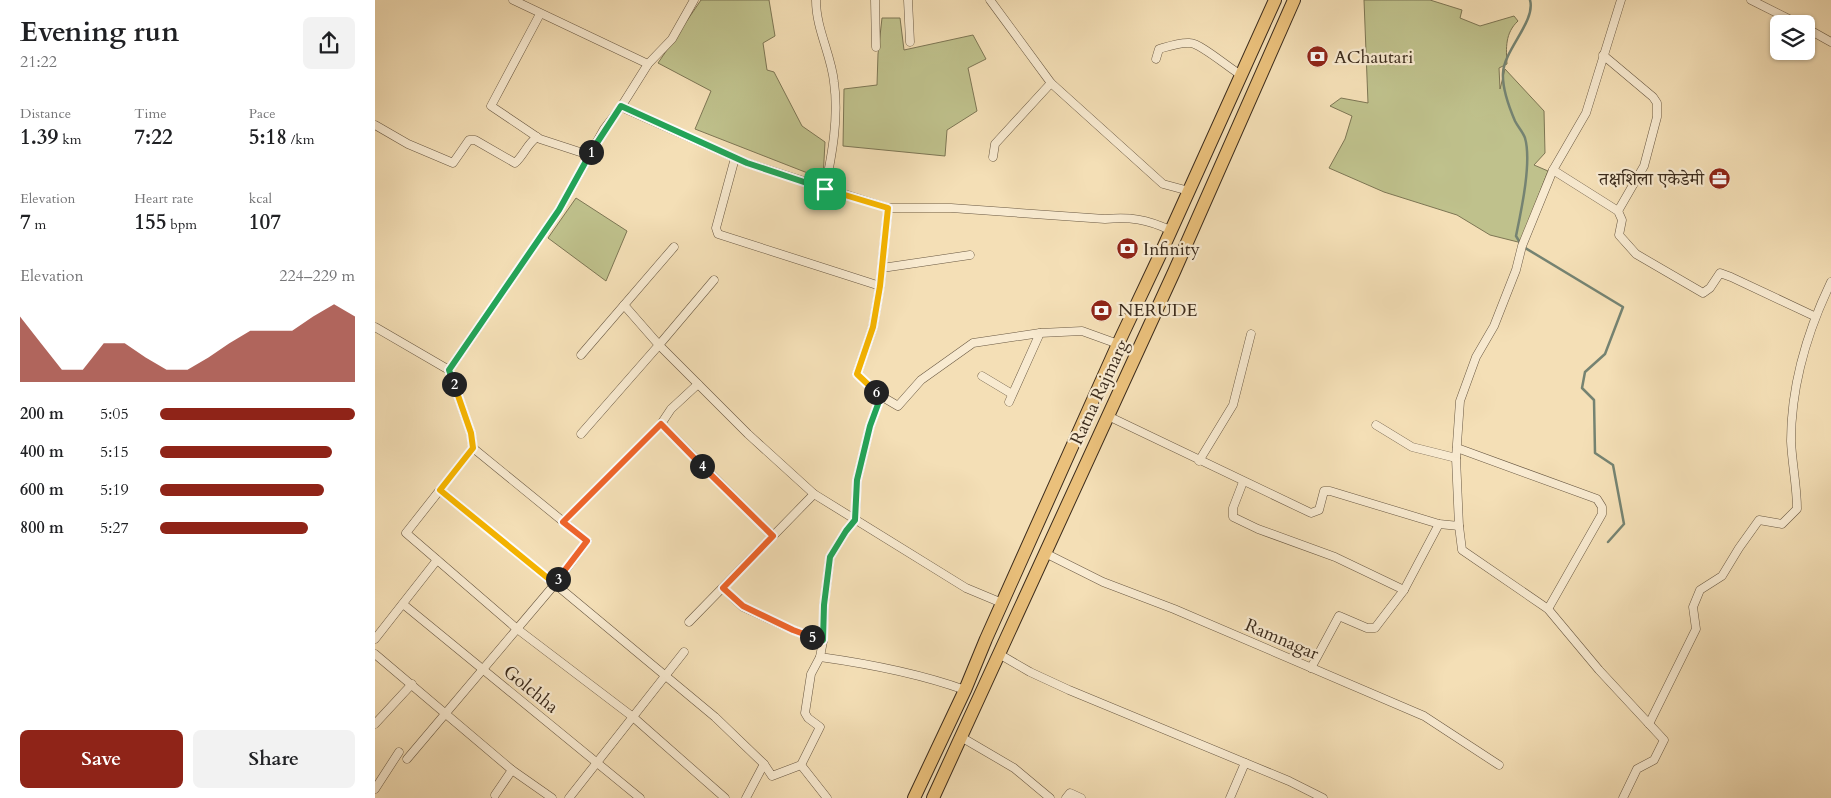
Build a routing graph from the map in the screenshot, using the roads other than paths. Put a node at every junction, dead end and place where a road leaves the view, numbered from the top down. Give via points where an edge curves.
1 (513, 0) edge
2 (693, 0) edge
3 (816, 0) edge
4 (875, 0) edge
5 (908, 0) edge
6 (990, 0) edge
7 (1275, 0) edge
8 (1294, 0) edge
9 (1621, 0) edge
10 (1751, 0) edge
11 (540, 14) junction
12 (1781, 15) edge
13 (1815, 33) edge
14 (910, 42) dead end
15 (1831, 42) edge
16 (876, 47) dead end
17 (1603, 55) junction
18 (1156, 59) dead end
19 (648, 64) junction
20 (1241, 75) junction
21 (1051, 83) junction
22 (621, 106) junction
23 (375, 125) edge
24 (537, 137) junction
25 (589, 155) junction
26 (993, 157) dead end
27 (735, 158) junction
28 (1553, 170) junction
29 (825, 189) junction
30 (1189, 191) junction
31 (888, 208) junction
32 (1618, 211) junction
33 (1170, 230) junction
34 (674, 247) dead end
35 (970, 255) dead end
36 (882, 268) junction
37 (714, 280) dead end
38 (1831, 282) edge
39 (880, 286) junction
40 (624, 305) junction
41 (1814, 316) junction
42 (375, 327) edge
43 (1040, 332) junction
44 (1251, 334) dead end
45 (1118, 344) junction
46 (659, 345) junction
47 (581, 355) dead end
48 (449, 370) junction
49 (982, 376) dead end
50 (697, 384) junction
51 (881, 396) junction
52 (1108, 416) junction
53 (661, 424) junction
54 (1376, 425) dead end
55 (581, 434) dead end
56 (473, 448) junction
57 (1457, 448) junction
58 (1456, 458) junction
59 (1199, 461) junction
60 (1243, 482) junction
61 (440, 490) junction
62 (814, 494) junction
63 (855, 520) junction
64 (563, 522) junction
65 (1439, 524) junction
66 (1459, 526) junction
67 (773, 536) junction
68 (1045, 553) junction
69 (437, 560) junction
70 (555, 584) junction
71 (723, 588) junction
72 (1404, 590) junction
73 (1002, 603) junction
74 (403, 604) junction
75 (1548, 609) junction
76 (689, 622) dead end
77 (517, 628) junction
78 (375, 639) edge
79 (823, 640) junction
80 (684, 652) dead end
81 (375, 654) edge
82 (999, 654) junction
83 (820, 657) junction
84 (1311, 668) junction
85 (483, 671) junction
86 (667, 676) junction
87 (412, 684) junction
88 (965, 690) junction
89 (446, 713) junction
90 (633, 717) junction
91 (375, 724) edge
92 (1649, 724) junction
93 (961, 737) junction
94 (399, 752) dead end
95 (407, 759) dead end
96 (597, 762) junction
97 (1245, 763) junction
98 (764, 764) junction
99 (801, 765) junction
100 (1499, 765) dead end
101 (512, 770) junction
102 (375, 789) edge
103 (495, 795) dead end
104 (552, 798) edge
105 (569, 798) edge
106 (640, 798) edge
107 (725, 798) edge
108 (746, 798) edge
109 (827, 798) edge
110 (915, 798) edge
111 (933, 798) edge
112 (1050, 798) edge
113 (1066, 798) edge
114 (1081, 798) edge
115 (1230, 798) edge
116 (1323, 798) edge
117 (1623, 798) edge

1 - 11 street
2 - 19 street via 672,39
3 - 29 street via 816,16 834,81 835,120
4 - 16 street
5 - 14 street
6 - 21 street
7 - 20 highway, Ratna Rajmarg
8 - 52 highway, Ratna Rajmarg
9 - 17 street
10 - 12 street
11 - 19 street
11 - 24 street via 491,106
13 - 15 street
17 - 28 street via 1586,113
17 - 32 street via 1657,103 1657,117 1644,166
18 - 20 street via 1159,49 1196,44
19 - 22 street
20 - 30 highway, Ratna Rajmarg
21 - 26 street via 995,144
21 - 30 street via 1163,184
22 - 25 street
22 - 27 street
23 - 24 street via 408,144 453,163 469,140 475,140 515,163
24 - 25 street
25 - 48 street via 559,210
27 - 29 street
27 - 39 street via 716,228 719,234
28 - 32 street
28 - 57 street via 1494,326 1476,357 1460,402
29 - 31 street
30 - 33 highway, Ratna Rajmarg
31 - 33 street via 951,208 1129,218 1149,221
31 - 36 street
32 - 41 street via 1622,220 1619,235 1636,254 1703,293 1719,273
33 - 45 highway, Ratna Rajmarg
34 - 40 street
35 - 36 street
36 - 39 street
37 - 46 street
38 - 41 street
39 - 51 street via 873,327 857,374
40 - 46 street
40 - 47 street
41 - 92 street via 1792,404 1792,467 1797,509 1782,524 1759,520 1722,576 1700,590 1693,606 1696,629
42 - 48 street
43 - 45 street via 1081,331
43 - 49 street via 1011,398
43 - 51 street via 973,343 921,380 898,406
44 - 59 street via 1233,405
45 - 73 highway, Ratna Rajmarg
46 - 50 street
46 - 55 street
48 - 56 street
50 - 53 street via 671,409
50 - 62 street
51 - 63 street via 857,480
52 - 59 street
52 - 68 highway, Ratna Rajmarg
53 - 64 street
53 - 67 street
54 - 58 street via 1413,447
56 - 61 street
56 - 64 street
57 - 58 street
57 - 75 street via 1597,499 1602,506 1602,514
58 - 66 street
59 - 60 street
60 - 65 street via 1311,513 1319,510 1324,491 1330,491
60 - 72 street via 1233,517 1335,557
61 - 69 street via 405,533
61 - 70 street
62 - 63 street
62 - 67 street
63 - 73 street via 966,588
63 - 79 street via 830,557
64 - 70 street via 587,541
65 - 66 street
65 - 72 street
66 - 75 street via 1462,550
67 - 71 street
68 - 82 highway, Ratna Rajmarg
68 - 84 street, Ramnagar via 1103,582
69 - 74 street
69 - 77 street
70 - 77 street
70 - 86 street
71 - 76 street
71 - 79 street via 743,606 793,630
72 - 84 street via 1375,628 1367,628 1339,616
73 - 88 highway, Ratna Rajmarg
74 - 78 street
74 - 85 street, Golchha
75 - 92 street
77 - 85 street
77 - 90 street
79 - 83 street
80 - 86 street
81 - 87 street
82 - 93 highway, Ratna Rajmarg
82 - 97 street via 1069,690
83 - 88 street via 928,677
83 - 99 street via 811,674 805,713 820,727
84 - 100 street, Ramnagar via 1424,716
85 - 89 street
85 - 96 street, Golchha
86 - 90 street
86 - 98 street
87 - 89 street
87 - 91 street
88 - 110 highway, Ratna Rajmarg
89 - 95 street
89 - 101 street
90 - 96 street
90 - 107 street
92 - 117 street via 1664,740 1654,760 1637,769
93 - 111 highway, Ratna Rajmarg
93 - 112 street via 1014,768
94 - 102 street
96 - 105 street
96 - 106 street, Golchha
97 - 115 street
97 - 116 street
98 - 99 street via 772,776
98 - 108 street
99 - 109 street
101 - 103 street
101 - 104 street
113 - 114 street via 1070,793

